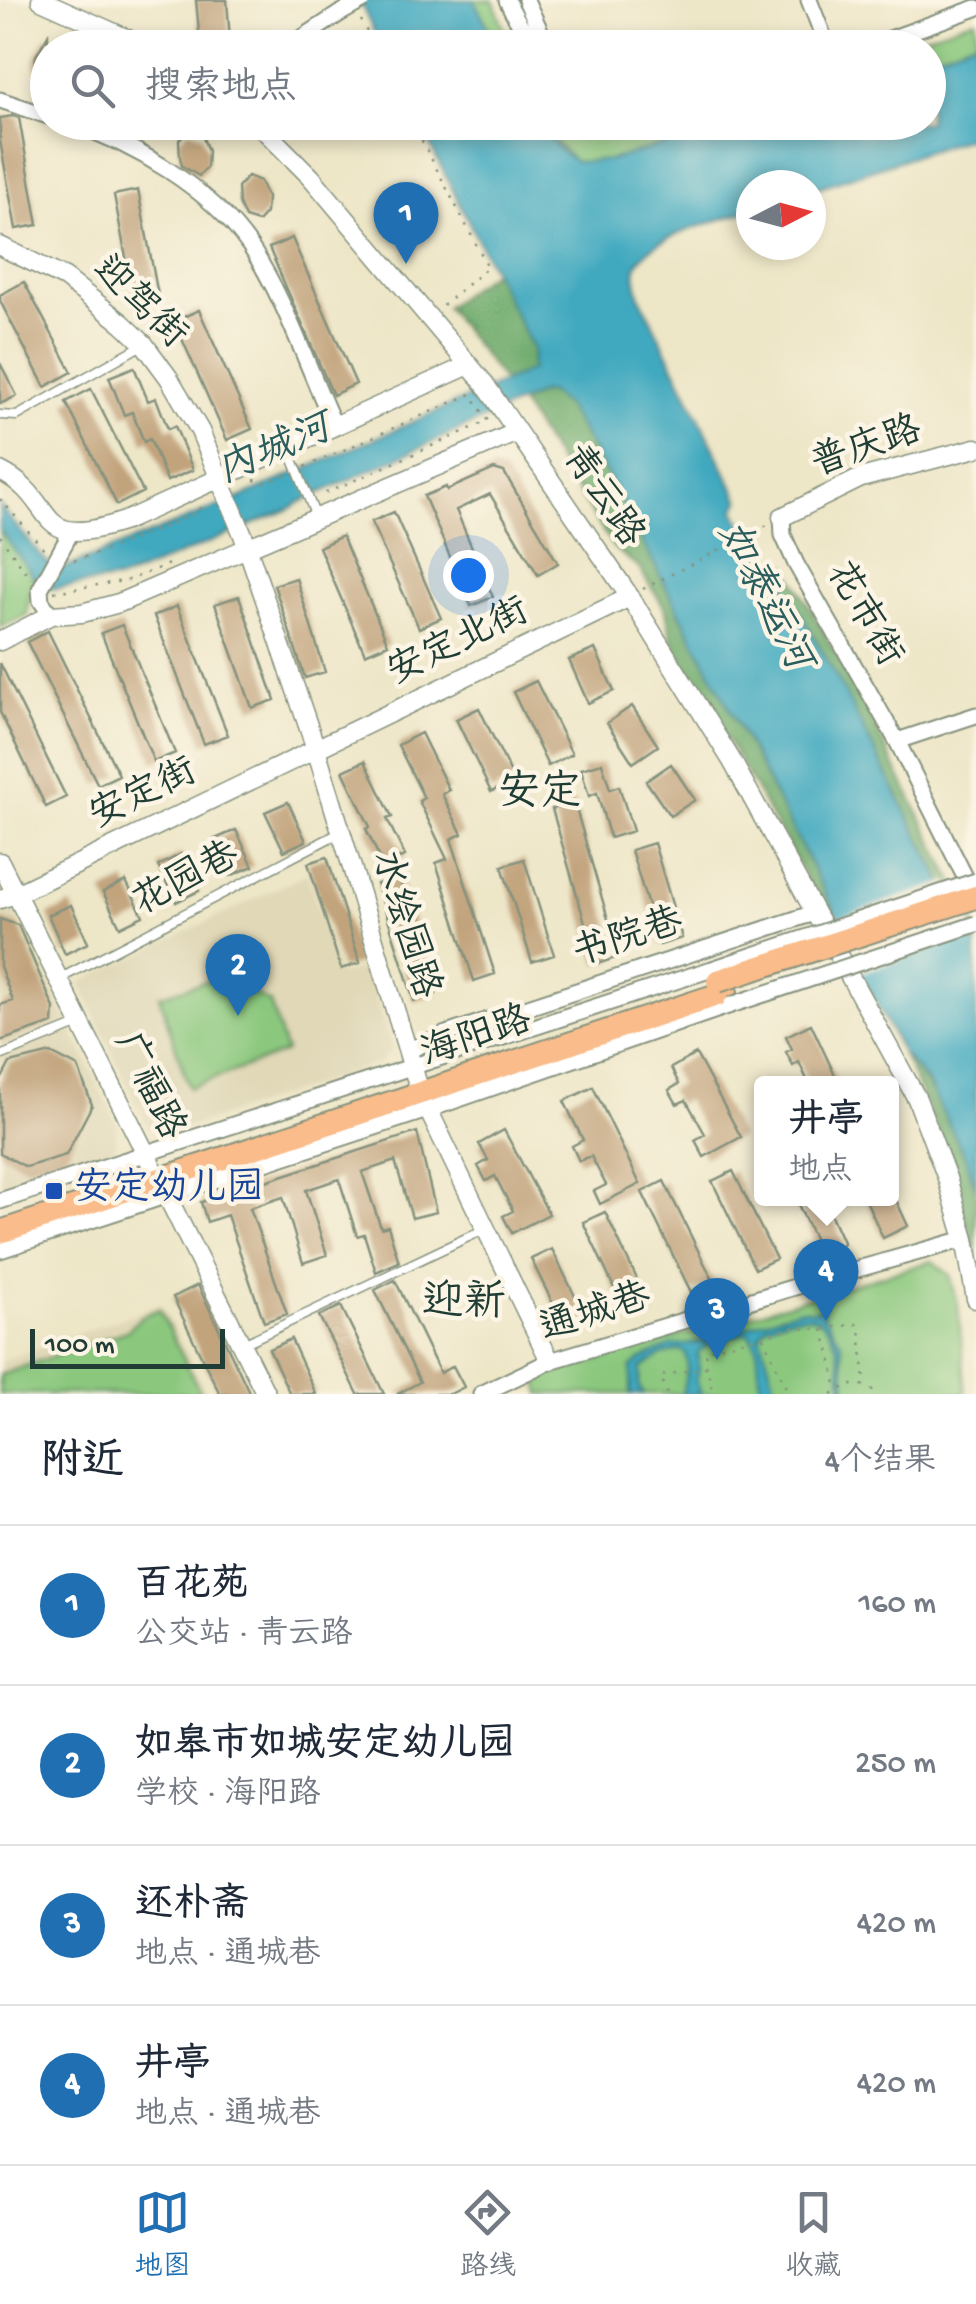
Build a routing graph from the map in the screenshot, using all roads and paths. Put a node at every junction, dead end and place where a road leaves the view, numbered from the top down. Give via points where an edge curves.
1 (42, 0) edge
2 (507, 0) edge
3 (526, 0) edge
4 (809, 0) edge
5 (361, 6) edge
6 (976, 8) edge
7 (108, 30) edge
8 (314, 30) edge
9 (368, 30) edge
10 (522, 30) edge
11 (540, 30) edge
12 (821, 30) edge
13 (914, 30) edge
14 (0, 100) edge
15 (30, 110) edge
16 (111, 140) edge
17 (274, 140) edge
18 (421, 140) edge
19 (0, 246) edge
20 (430, 318) junction
21 (144, 344) junction
22 (470, 365) junction
23 (478, 389) junction
24 (0, 415) edge
25 (504, 423) junction
26 (335, 426) junction
27 (288, 447) junction
28 (976, 448) edge
29 (298, 470) junction
30 (0, 471) edge
31 (225, 482) junction
32 (312, 506) junction
33 (773, 522) junction
34 (71, 532) junction
35 (0, 536) edge
36 (245, 541) junction
37 (180, 559) dead end
38 (41, 587) junction
39 (636, 594) junction
40 (51, 615) junction
41 (0, 641) edge
42 (976, 716) edge
43 (897, 741) junction
44 (316, 749) junction
45 (341, 832) junction
46 (0, 862) edge
47 (976, 881) edge
48 (8, 897) edge
49 (976, 898) edge
50 (976, 910) edge
51 (814, 913) junction
52 (976, 924) edge
53 (58, 979) junction
54 (722, 987) junction
55 (80, 1024) junction
56 (0, 1056) edge
57 (416, 1080) junction
58 (155, 1174) junction
59 (0, 1201) edge
60 (0, 1216) edge
61 (486, 1229) junction
62 (0, 1232) edge
63 (964, 1239) junction
64 (0, 1250) edge
65 (976, 1299) edge
66 (822, 1329) junction
67 (762, 1336) junction
68 (241, 1345) junction
69 (550, 1361) junction
70 (707, 1366) junction
71 (865, 1383) junction
72 (834, 1392) edge
73 (266, 1394) edge
74 (481, 1394) edge
75 (667, 1394) edge
76 (713, 1394) edge
77 (789, 1394) edge
78 (878, 1394) edge

1 - 7 street
2 - 10 street
3 - 11 street
4 - 12 street
5 - 8 street, bridge
5 - 9 path
6 - 13 street
14 - 15 street
16 - 26 street via 213,204 249,245
17 - 20 street, 青云路
18 - 20 path via 488,267
19 - 21 street, 迎驾街 via 65,278
20 - 22 street, 青云路
21 - 24 lane via 17,416
21 - 31 street, 迎驾街 via 185,403
22 - 23 street, 青云路
22 - 26 street
23 - 25 street, 青云路
23 - 25 path
23 - 29 path
25 - 32 street
25 - 32 path
25 - 39 street, 青云路
26 - 27 street
27 - 29 lane
27 - 31 street
28 - 33 street, 普庆路 via 861,478
29 - 31 path via 267,483
29 - 32 lane
30 - 34 street via 54,525
31 - 34 street via 95,531
31 - 36 street, 水绘园路
32 - 36 street
33 - 39 path
33 - 43 street, 花市街
34 - 38 street
35 - 38 path
36 - 40 street via 118,603
36 - 44 street, 水绘园路
37 - 38 path via 108,585 49,593
38 - 40 street
39 - 44 street, 安定北街
39 - 51 street, 青云路
40 - 41 street
42 - 43 street
43 - 49 street, 花市街
44 - 45 street, 水绘园路
44 - 48 street, 安定街
45 - 53 lane, 花园巷
45 - 57 street, 水绘园路
46 - 48 street, 广福路
47 - 54 street, bridge
48 - 53 street, 广福路
49 - 54 main road, 海阳路, bridge
50 - 54 main road, 海阳路
51 - 57 street, 书院巷 via 446,1034
51 - 63 street, 青云路 via 917,1100
52 - 54 street, bridge
53 - 55 street, 广福路
54 - 57 main road, 海阳路
55 - 56 lane
55 - 58 street, 广福路
57 - 58 main road, 海阳路
57 - 61 street, 水绘园路
58 - 59 street
58 - 60 main road, 海阳路
58 - 62 main road, 海阳路
58 - 64 street
58 - 68 street, 广福路
61 - 68 lane
61 - 69 street, 水绘园路
63 - 65 street, 青云路
63 - 69 street, 通城巷
66 - 67 path
66 - 71 path via 860,1329
66 - 72 path
67 - 70 path via 706,1351
67 - 77 path
68 - 73 street, 广福路
69 - 74 street, 通城巷
70 - 75 path via 661,1376
70 - 76 path
71 - 72 path
71 - 78 path

